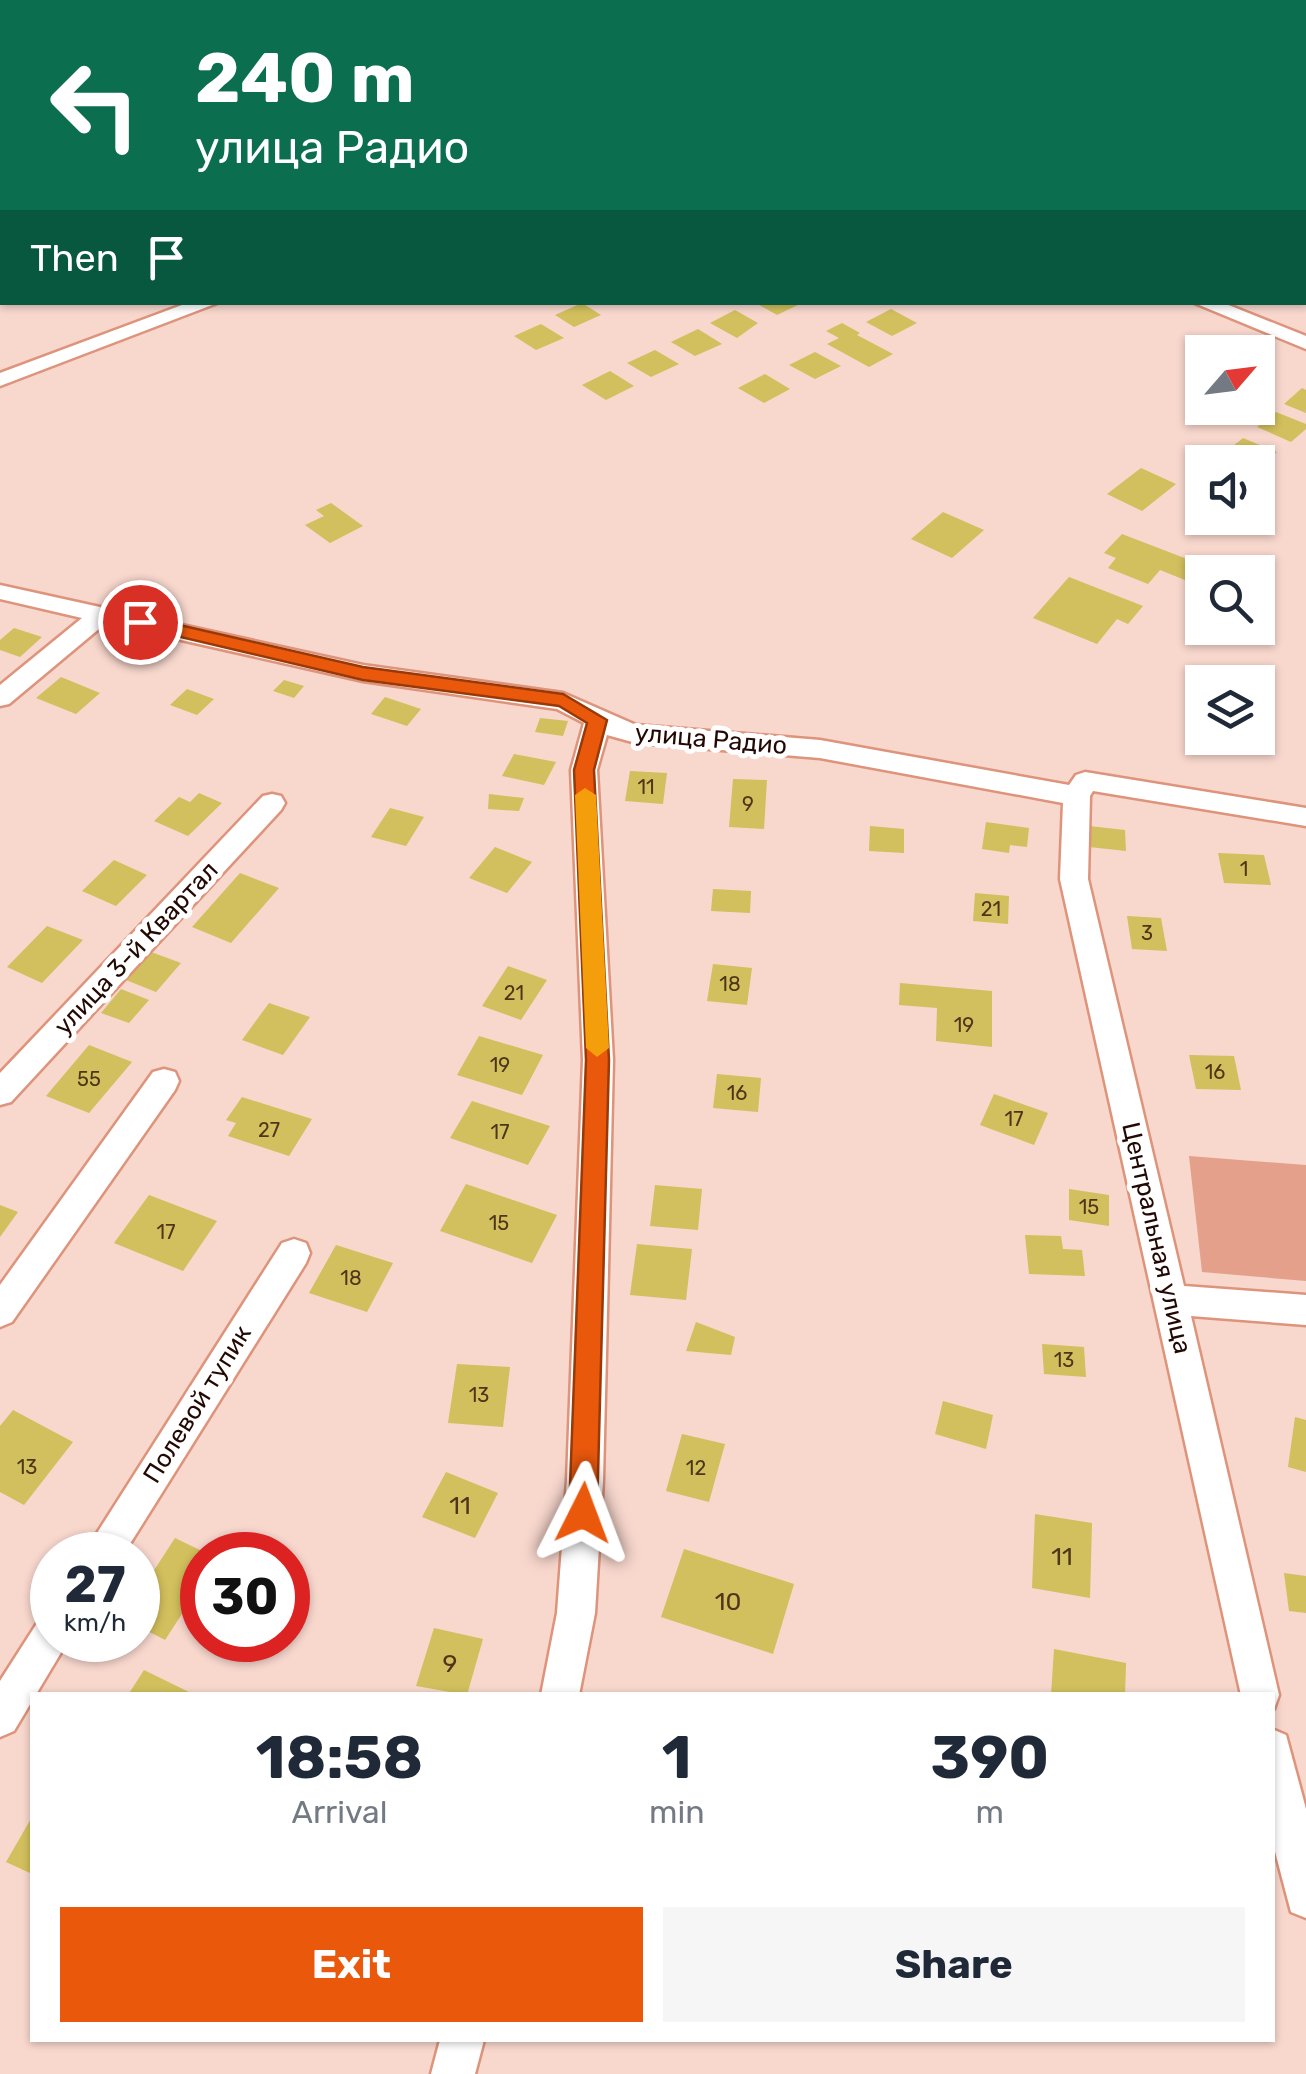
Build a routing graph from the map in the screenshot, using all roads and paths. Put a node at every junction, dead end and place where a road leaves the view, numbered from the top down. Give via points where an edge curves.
1 (202, 305) edge
2 (1210, 305) edge
3 (1306, 343) edge
4 (0, 380) edge
5 (0, 592) edge
6 (103, 613) junction
7 (0, 698) edge
8 (598, 720) junction
9 (1081, 788) junction
10 (272, 802) dead end
11 (1306, 817) edge
12 (164, 1081) dead end
13 (0, 1093) edge
14 (294, 1253) dead end
15 (1171, 1300) junction
16 (1306, 1310) edge
17 (0, 1312) edge
18 (117, 1532) edge
19 (34, 1662) edge
20 (561, 1692) edge
21 (1259, 1692) edge
22 (0, 1717) edge
23 (1275, 1762) edge
24 (1306, 1898) edge
25 (461, 2042) edge
26 (453, 2074) edge

1 - 4 street
2 - 3 street
5 - 6 street, улица Радио
6 - 7 street
6 - 8 street, улица Радио via 363,674 563,700
8 - 9 street, улица Радио via 636,734 820,749
8 - 20 street via 584,770 598,1060 585,1480 576,1612
9 - 11 street, улица Радио
9 - 15 street, Центральная улица via 1074,879
10 - 13 street, улица 3-й Квартал
12 - 17 street
14 - 18 street, Полевой тупик
15 - 16 street
15 - 21 street, Центральная улица
19 - 22 street
23 - 24 street
25 - 26 street

